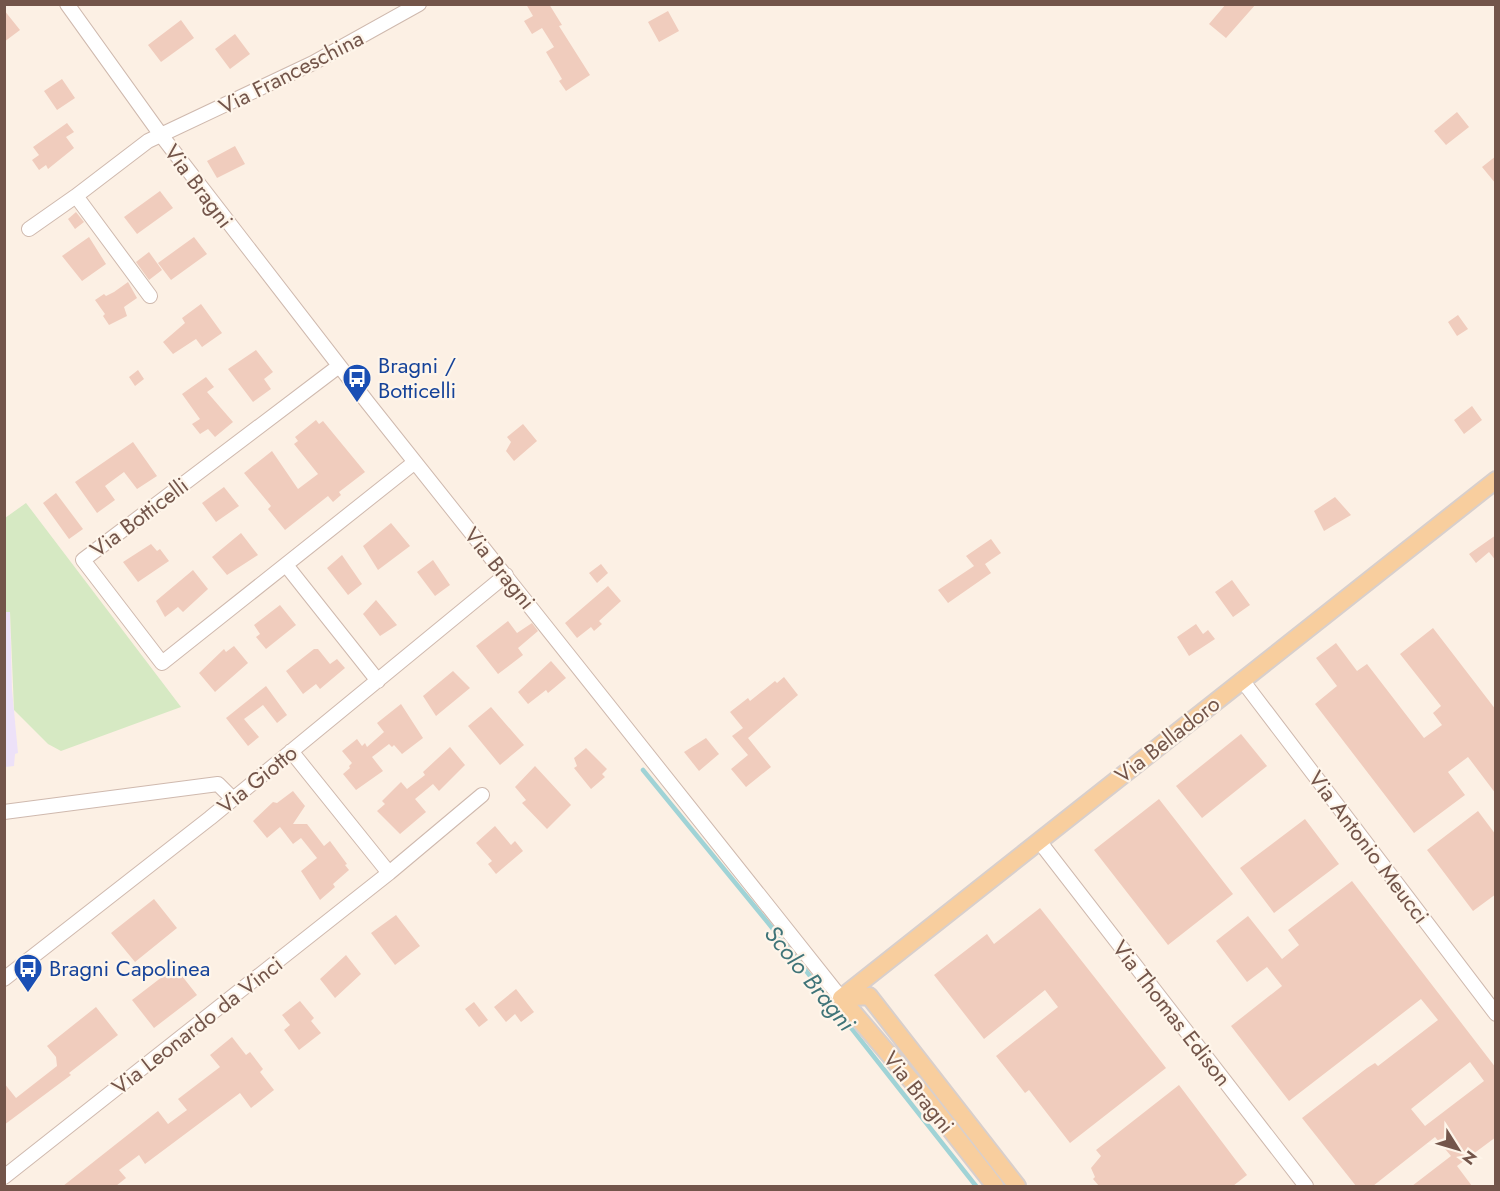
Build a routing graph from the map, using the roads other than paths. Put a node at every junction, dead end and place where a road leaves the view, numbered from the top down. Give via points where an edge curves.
1 (67, 4) edge
2 (419, 4) edge
3 (161, 135) junction
4 (76, 196) junction
5 (28, 229) dead end
6 (150, 296) dead end
7 (339, 366) junction
8 (415, 462) junction
9 (1496, 480) edge
10 (286, 565) junction
11 (506, 575) junction
12 (1242, 680) junction
13 (378, 681) junction
14 (291, 751) junction
15 (482, 795) dead end
16 (233, 799) junction
17 (4, 812) edge
18 (1039, 841) junction
19 (389, 873) junction
20 (4, 979) edge
21 (864, 990) junction
22 (841, 998) junction
23 (1496, 1014) edge
24 (4, 1177) edge
25 (995, 1186) edge
26 (1017, 1186) edge
27 (1306, 1186) edge

1 - 3 street, Via Bragni
2 - 3 street, Via Franceschina via 313,63
3 - 4 street, Via Bragni
3 - 7 street, Via Bragni
4 - 5 street, Via Bragni
4 - 6 street
7 - 8 street, Via Bragni
7 - 10 street, Via Botticelli via 83,560 162,663
8 - 10 street, Via Botticelli
8 - 11 street, Via Bragni
9 - 12 main road, Via Belladoro
10 - 13 street
11 - 13 street, Via Giotto
11 - 22 street, Via Bragni
12 - 18 main road, Via Belladoro
12 - 23 street, Via Antonio Meucci
13 - 14 street, Via Giotto
14 - 16 street, Via Giotto
14 - 19 street
15 - 19 street, Via Leonardo da Vinci
16 - 17 street via 218,784
16 - 20 street, Via Giotto
18 - 21 main road, Via Belladoro
18 - 27 street, Via Thomas Edison
19 - 24 street, Via Leonardo da Vinci
21 - 22 main road
21 - 26 main road, Via Bragni
22 - 25 main road, Via Bragni

